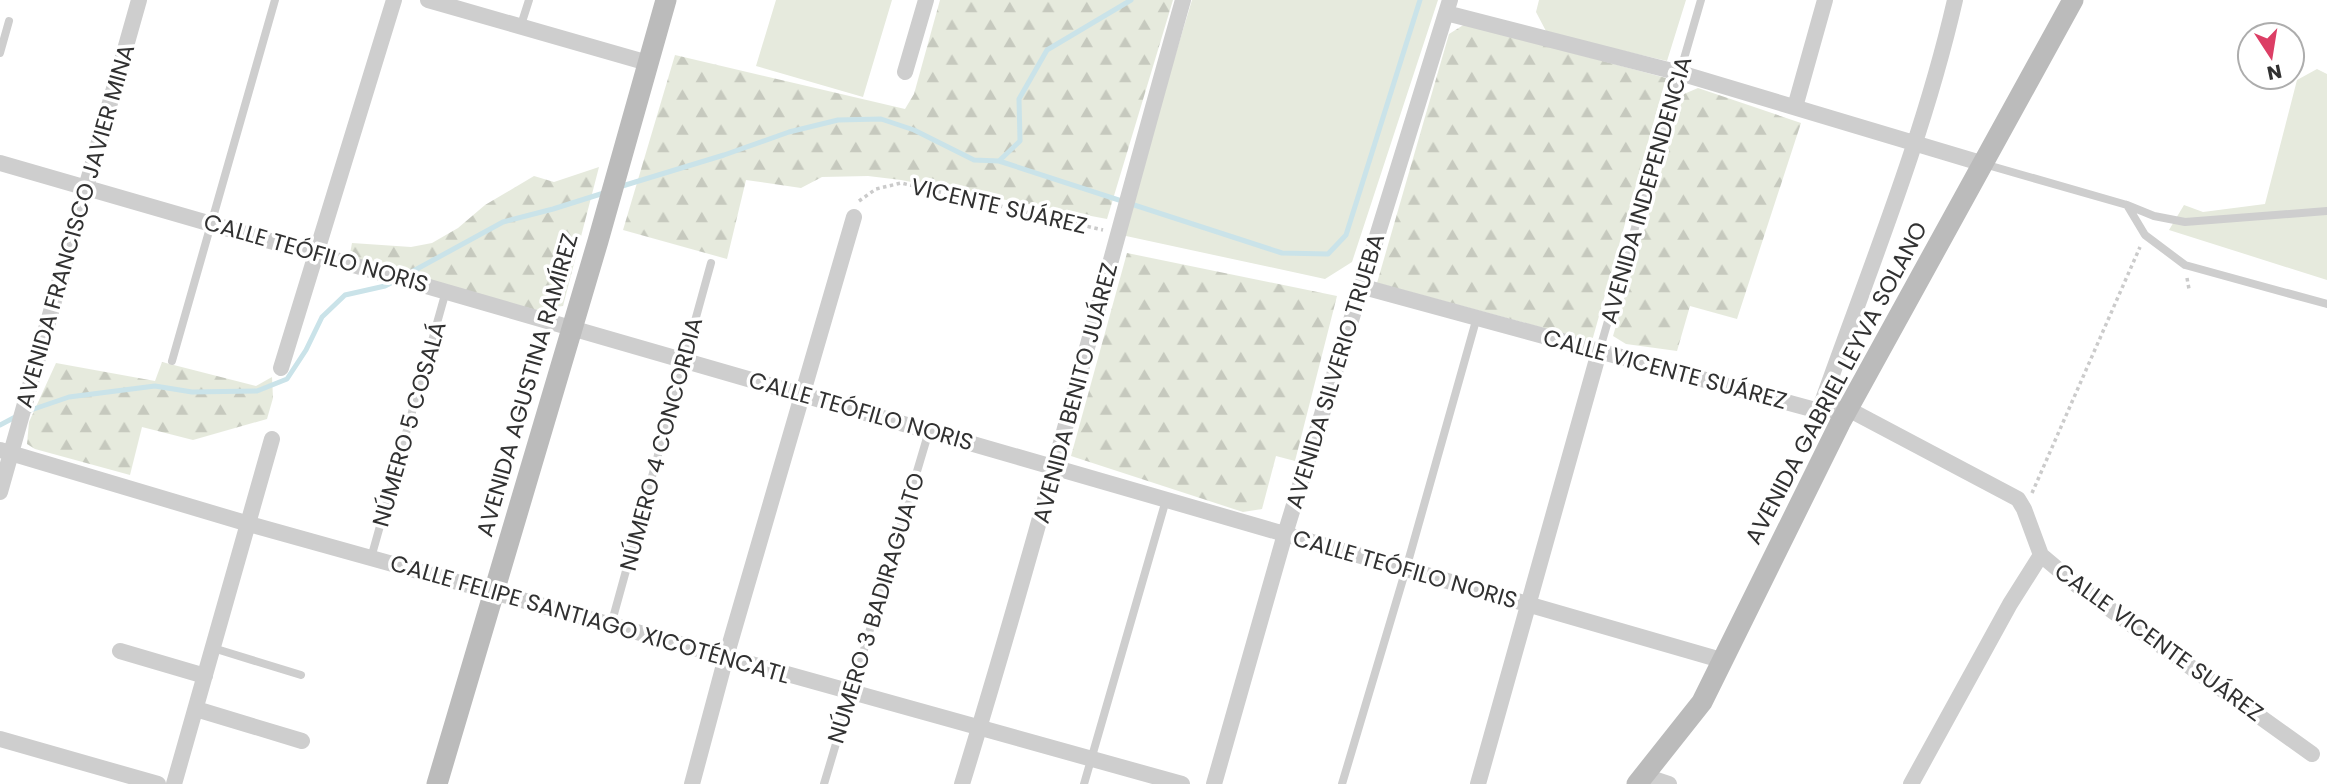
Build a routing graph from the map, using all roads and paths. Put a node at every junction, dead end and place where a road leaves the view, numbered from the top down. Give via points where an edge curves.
1 (139, 0) edge
2 (275, 0) edge
3 (394, 0) edge
4 (428, 0) edge
5 (529, 0) edge
6 (666, 0) edge
7 (926, 0) edge
8 (1183, 0) edge
9 (1701, 0) edge
10 (1825, 0) edge
11 (1955, 0) edge
12 (2073, 0) edge
13 (1448, 7) edge
14 (9, 21) dead end
15 (521, 25) junction
16 (0, 53) edge
17 (648, 62) junction
18 (905, 72) dead end
19 (1680, 73) junction
20 (1795, 107) junction
21 (1914, 142) junction
22 (0, 163) edge
23 (1984, 164) junction
24 (85, 187) junction
25 (2127, 205) junction
26 (2327, 211) edge
27 (853, 217) joint
28 (212, 223) junction
29 (1118, 234) junction
30 (2145, 235) junction
31 (315, 253) junction
32 (710, 263) dead end
33 (1360, 286) junction
34 (446, 291) junction
35 (2327, 304) edge
36 (1477, 317) junction
37 (572, 327) junction
38 (1599, 352) junction
39 (684, 360) junction
40 (172, 361) dead end
41 (281, 368) dead end
42 (802, 395) junction
43 (1848, 410) junction
44 (1819, 411) junction
45 (929, 431) junction
46 (272, 439) dead end
47 (6, 452) edge
48 (1056, 468) junction
49 (0, 492) edge
50 (1166, 500) junction
51 (2024, 509) junction
52 (248, 524) junction
53 (1285, 534) junction
54 (2040, 555) junction
55 (371, 558) junction
56 (1406, 569) junction
57 (494, 592) junction
58 (1528, 604) junction
59 (611, 625) junction
60 (213, 648) junction
61 (120, 651) dead end
62 (726, 657) junction
63 (1721, 660) junction
64 (301, 675) dead end
65 (205, 677) junction
66 (852, 692) junction
67 (196, 709) junction
68 (979, 728) junction
69 (0, 739) edge
70 (302, 741) dead end
71 (2312, 754) dead end
72 (1091, 759) junction
73 (1641, 780) edge
74 (158, 784) edge
75 (174, 784) edge
76 (437, 784) edge
77 (692, 784) edge
78 (824, 784) edge
79 (962, 784) edge
80 (1084, 784) edge
81 (1182, 784) edge
82 (1214, 784) edge
83 (1342, 784) edge
84 (1478, 784) edge
85 (1669, 784) edge
86 (1911, 784) edge

1 - 24 street, AVENIDA FRANCISCO JAVIER MINA
2 - 28 lane
3 - 31 street
4 - 15 street
5 - 15 lane
6 - 17 street, AVENIDA AGUSTINA RAMÍREZ
7 - 18 street
8 - 29 street, AVENIDA BENITO JUÁREZ
9 - 19 lane, AVENIDA INDEPENDENCIA
10 - 20 street
11 - 21 street
12 - 23 street, AVENIDA GABRIEL LEYVA SOLANO
13 - 19 street
13 - 33 street, AVENIDA SILVERIO TRUEBA
14 - 16 lane
15 - 17 street
17 - 37 street, AVENIDA AGUSTINA RAMÍREZ
19 - 20 street
19 - 38 lane, AVENIDA INDEPENDENCIA
20 - 21 street
21 - 23 street
21 - 44 street
22 - 24 street, CALLE TEÓFILO NORIS
23 - 25 lane
23 - 43 street, AVENIDA GABRIEL LEYVA SOLANO
24 - 28 street, CALLE TEÓFILO NORIS
24 - 47 street, AVENIDA FRANCISCO JAVIER MINA
25 - 26 lane via 2185,222
25 - 30 lane
27 - 29 path, VICENTE SUÁREZ via 860,199 901,183
27 - 42 street
28 - 31 street, CALLE TEÓFILO NORIS
28 - 40 lane
29 - 48 street, AVENIDA BENITO JUÁREZ
30 - 35 lane via 2185,265
30 - 51 path
31 - 34 street, CALLE TEÓFILO NORIS
31 - 41 street
32 - 39 lane, NÚMERO 4 CONCORDIA
33 - 36 street, CALLE VICENTE SUÁREZ
33 - 53 street, AVENIDA SILVERIO TRUEBA
34 - 37 street, CALLE TEÓFILO NORIS
34 - 55 lane, NÚMERO 5 COSALÁ
36 - 38 street, CALLE VICENTE SUÁREZ
36 - 56 lane
37 - 39 street, CALLE TEÓFILO NORIS
37 - 57 street, AVENIDA AGUSTINA RAMÍREZ
38 - 44 street, CALLE VICENTE SUÁREZ
38 - 58 street, AVENIDA INDEPENDENCIA
39 - 42 street, CALLE TEÓFILO NORIS
39 - 59 lane, NÚMERO 4 CONCORDIA
42 - 45 street, CALLE TEÓFILO NORIS
42 - 62 street
43 - 44 street, CALLE VICENTE SUÁREZ
43 - 51 street, CALLE VICENTE SUÁREZ via 2009,492
43 - 63 street, AVENIDA GABRIEL LEYVA SOLANO
45 - 48 street, CALLE TEÓFILO NORIS
45 - 66 lane, NÚMERO 3 BADIRAGUATO
46 - 52 street
47 - 49 street, AVENIDA FRANCISCO JAVIER MINA
47 - 52 street, CALLE FELIPE SANTIAGO XICOTÉNCATL
48 - 50 street, CALLE TEÓFILO NORIS
48 - 68 street, AVENIDA BENITO JUÁREZ
50 - 53 street, CALLE TEÓFILO NORIS
50 - 72 lane
51 - 54 street, CALLE VICENTE SUÁREZ
52 - 55 street, CALLE FELIPE SANTIAGO XICOTÉNCATL
52 - 60 street
53 - 56 street, CALLE TEÓFILO NORIS
53 - 82 street, AVENIDA SILVERIO TRUEBA
54 - 71 street, CALLE VICENTE SUÁREZ
54 - 86 street
55 - 57 street, CALLE FELIPE SANTIAGO XICOTÉNCATL
56 - 58 street, CALLE TEÓFILO NORIS
56 - 83 lane
57 - 59 street, CALLE FELIPE SANTIAGO XICOTÉNCATL
57 - 76 street, AVENIDA AGUSTINA RAMÍREZ
58 - 63 street, CALLE TEÓFILO NORIS
58 - 84 street, AVENIDA INDEPENDENCIA
59 - 62 street, CALLE FELIPE SANTIAGO XICOTÉNCATL
60 - 64 lane
60 - 65 street
61 - 65 street
62 - 66 street, CALLE FELIPE SANTIAGO XICOTÉNCATL
62 - 77 street
63 - 73 street, AVENIDA GABRIEL LEYVA SOLANO via 1702,702
65 - 67 street
66 - 68 street, CALLE FELIPE SANTIAGO XICOTÉNCATL
66 - 78 lane, NÚMERO 3 BADIRAGUATO
67 - 70 street
67 - 75 street
68 - 72 street, CALLE FELIPE SANTIAGO XICOTÉNCATL
68 - 79 street, AVENIDA BENITO JUÁREZ
69 - 74 street
72 - 80 lane
72 - 81 street, CALLE FELIPE SANTIAGO XICOTÉNCATL
73 - 85 street

